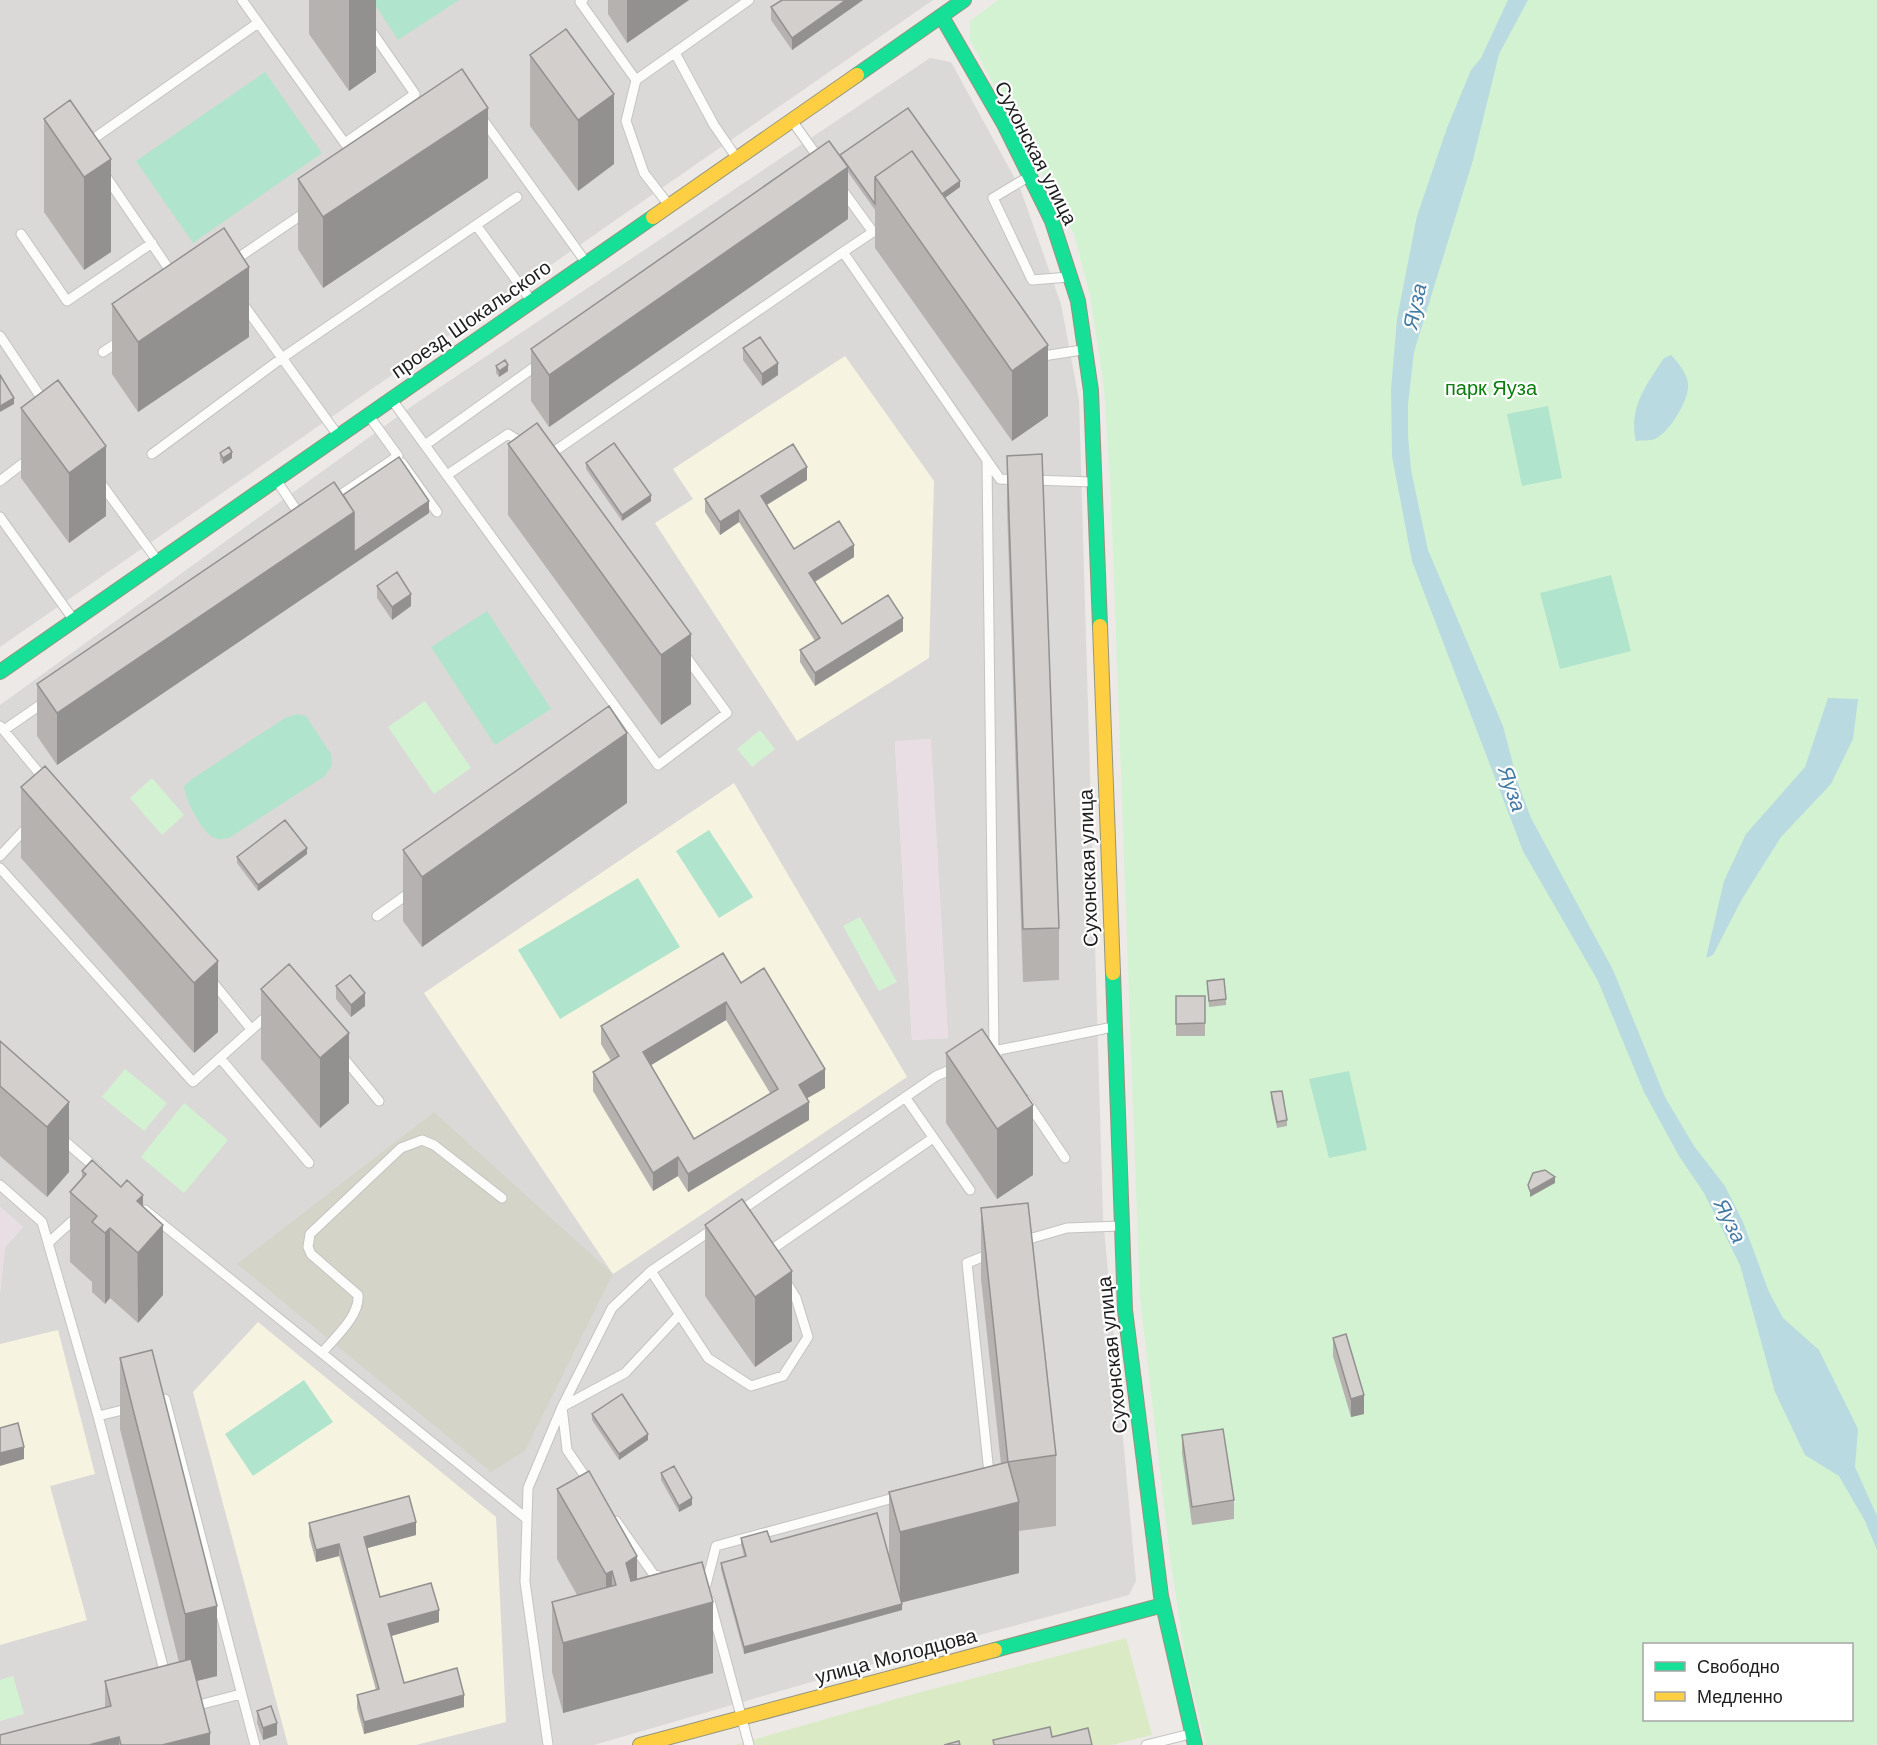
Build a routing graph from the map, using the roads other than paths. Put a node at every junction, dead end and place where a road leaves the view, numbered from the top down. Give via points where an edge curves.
1 (242, 0) edge
2 (749, 0) edge
3 (964, 0) edge
4 (581, 1) edge
5 (942, 17) junction
6 (364, 21) dead end
7 (258, 23) junction
8 (675, 53) junction
9 (636, 80) junction
10 (475, 109) edge
11 (792, 120) junction
12 (345, 143) junction
13 (91, 156) edge
14 (737, 158) junction
15 (358, 162) edge
16 (822, 163) junction
17 (98, 165) edge
18 (813, 170) edge
19 (829, 172) edge
20 (1030, 176) junction
21 (835, 180) edge
22 (517, 197) dead end
23 (316, 204) edge
24 (669, 206) junction
25 (476, 225) junction
26 (21, 234) dead end
27 (152, 243) junction
28 (843, 252) junction
29 (586, 263) junction
30 (219, 271) edge
31 (1070, 277) junction
32 (181, 286) edge
33 (240, 300) edge
34 (531, 301) junction
35 (131, 333) edge
36 (0, 336) edge
37 (1024, 347) edge
38 (1085, 350) junction
39 (103, 352) dead end
40 (551, 355) edge
41 (282, 358) junction
42 (391, 398) junction
43 (51, 412) edge
44 (367, 414) junction
45 (337, 435) junction
46 (424, 444) junction
47 (37, 453) edge
48 (152, 454) dead end
49 (398, 456) junction
50 (545, 458) junction
51 (987, 461) junction
52 (551, 468) edge
53 (447, 475) junction
54 (97, 477) edge
55 (275, 478) junction
56 (0, 481) edge
57 (1094, 482) junction
58 (325, 505) edge
59 (437, 512) dead end
60 (0, 517) edge
61 (295, 529) edge
62 (157, 560) junction
63 (73, 619) junction
64 (680, 647) edge
65 (0, 672) edge
66 (52, 697) edge
67 (2, 728) edge
68 (635, 734) junction
69 (625, 740) dead end
70 (49, 785) edge
71 (36, 818) edge
72 (0, 856) edge
73 (0, 868) edge
74 (424, 883) edge
75 (377, 916) dead end
76 (207, 975) edge
77 (275, 1010) edge
78 (1113, 1028) junction
79 (251, 1029) junction
80 (335, 1049) edge
81 (994, 1051) junction
82 (220, 1058) junction
83 (975, 1059) edge
84 (1000, 1061) edge
85 (965, 1064) edge
86 (1020, 1090) edge
87 (905, 1098) junction
88 (379, 1101) dead end
89 (52, 1130) edge
90 (933, 1138) junction
91 (1065, 1158) dead end
92 (309, 1163) dead end
93 (105, 1176) edge
94 (0, 1185) edge
95 (970, 1190) dead end
96 (502, 1198) dead end
97 (140, 1205) edge
98 (89, 1206) edge
99 (728, 1219) edge
100 (718, 1226) edge
101 (1121, 1226) junction
102 (48, 1243) junction
103 (1016, 1243) edge
104 (997, 1251) edge
105 (774, 1262) edge
106 (651, 1271) junction
107 (779, 1271) edge
108 (680, 1315) junction
109 (322, 1353) junction
110 (562, 1407) junction
111 (98, 1416) junction
112 (978, 1476) edge
113 (594, 1488) edge
114 (910, 1494) edge
115 (607, 1508) edge
116 (527, 1519) junction
117 (674, 1579) edge
118 (695, 1583) edge
119 (705, 1585) junction
120 (1163, 1605) junction
121 (169, 1688) edge
122 (241, 1694) junction
123 (186, 1708) edge
124 (742, 1718) junction
125 (1193, 1739) edge
126 (255, 1745) edge
127 (548, 1745) edge
128 (639, 1745) edge
129 (749, 1745) edge
130 (1146, 1745) edge

1 - 7 lane
2 - 8 lane
3 - 5 street, проезд Шокальского
4 - 9 lane
5 - 11 street, проезд Шокальского
5 - 20 street, Сухонская улица
6 - 12 lane via 415,94
7 - 12 lane
7 - 13 lane via 84,146
8 - 9 lane
8 - 14 lane via 714,125
9 - 24 lane via 626,122 644,173
10 - 29 lane
11 - 14 street, проезд Шокальского
11 - 16 lane
12 - 15 lane
14 - 24 street, проезд Шокальского
16 - 18 lane
16 - 19 lane
17 - 27 lane
20 - 31 street, Сухонская улица via 1052,221
20 - 31 lane via 993,198 1032,280
21 - 28 lane via 873,232
22 - 25 lane
23 - 30 lane
24 - 29 street, проезд Шокальского
25 - 34 lane
25 - 41 lane
26 - 27 lane via 67,302
27 - 32 lane
28 - 50 lane
28 - 51 lane
29 - 34 street, проезд Шокальского
31 - 38 street, Сухонская улица via 1078,301
33 - 41 lane
34 - 42 street, проезд Шокальского
35 - 39 lane
36 - 43 lane
37 - 38 lane via 1043,356
38 - 57 street, Сухонская улица via 1091,391
40 - 46 lane
41 - 45 lane
41 - 48 lane
42 - 44 street, проезд Шокальского
42 - 46 lane
44 - 45 street, проезд Шокальского
44 - 49 lane
45 - 55 street, проезд Шокальского
46 - 53 lane
47 - 56 lane
49 - 58 lane
49 - 59 lane
50 - 52 lane
50 - 53 lane via 508,434
51 - 57 lane via 999,479
51 - 81 lane
53 - 68 lane
54 - 62 lane
55 - 61 lane via 304,522
55 - 62 street, проезд Шокальского
57 - 78 street, Сухонская улица
60 - 63 lane
62 - 63 street, проезд Шокальского
63 - 65 street, проезд Шокальского
64 - 68 lane via 727,713 658,765
66 - 67 lane
67 - 70 lane
68 - 69 lane
71 - 72 lane
73 - 82 lane via 193,1082
74 - 75 lane
76 - 79 lane
77 - 79 lane
78 - 81 lane
78 - 101 street, Сухонская улица
79 - 82 lane
80 - 88 lane
81 - 83 lane
81 - 84 lane
82 - 92 lane
85 - 87 lane via 936,1076
86 - 91 lane
87 - 90 lane
87 - 99 lane via 740,1217
89 - 93 lane
90 - 95 lane
90 - 105 lane via 765,1249
94 - 102 lane via 42,1222
96 - 109 lane via 434,1145 422,1140 401,1148 310,1234 311,1254 357,1294 359,1303
97 - 109 lane
98 - 102 lane
100 - 106 lane
101 - 103 lane via 1067,1228
101 - 120 street, Сухонская улица via 1125,1310
102 - 111 lane
104 - 112 lane via 967,1263 989,1473
106 - 108 lane
106 - 110 lane via 612,1308
107 - 108 lane via 796,1298 808,1337 783,1376 751,1386 708,1358
108 - 110 lane via 625,1373
109 - 116 lane
110 - 113 lane via 567,1450
110 - 116 lane via 528,1488
111 - 121 lane
111 - 122 lane via 165,1399
114 - 119 lane via 717,1545
115 - 117 lane via 654,1575
116 - 127 lane via 525,1582
118 - 119 lane
119 - 124 lane
120 - 124 street, улица Молодцова
120 - 125 street, Сухонская улица
122 - 123 lane
122 - 126 lane
124 - 128 street, улица Молодцова
124 - 129 lane
125 - 130 lane

